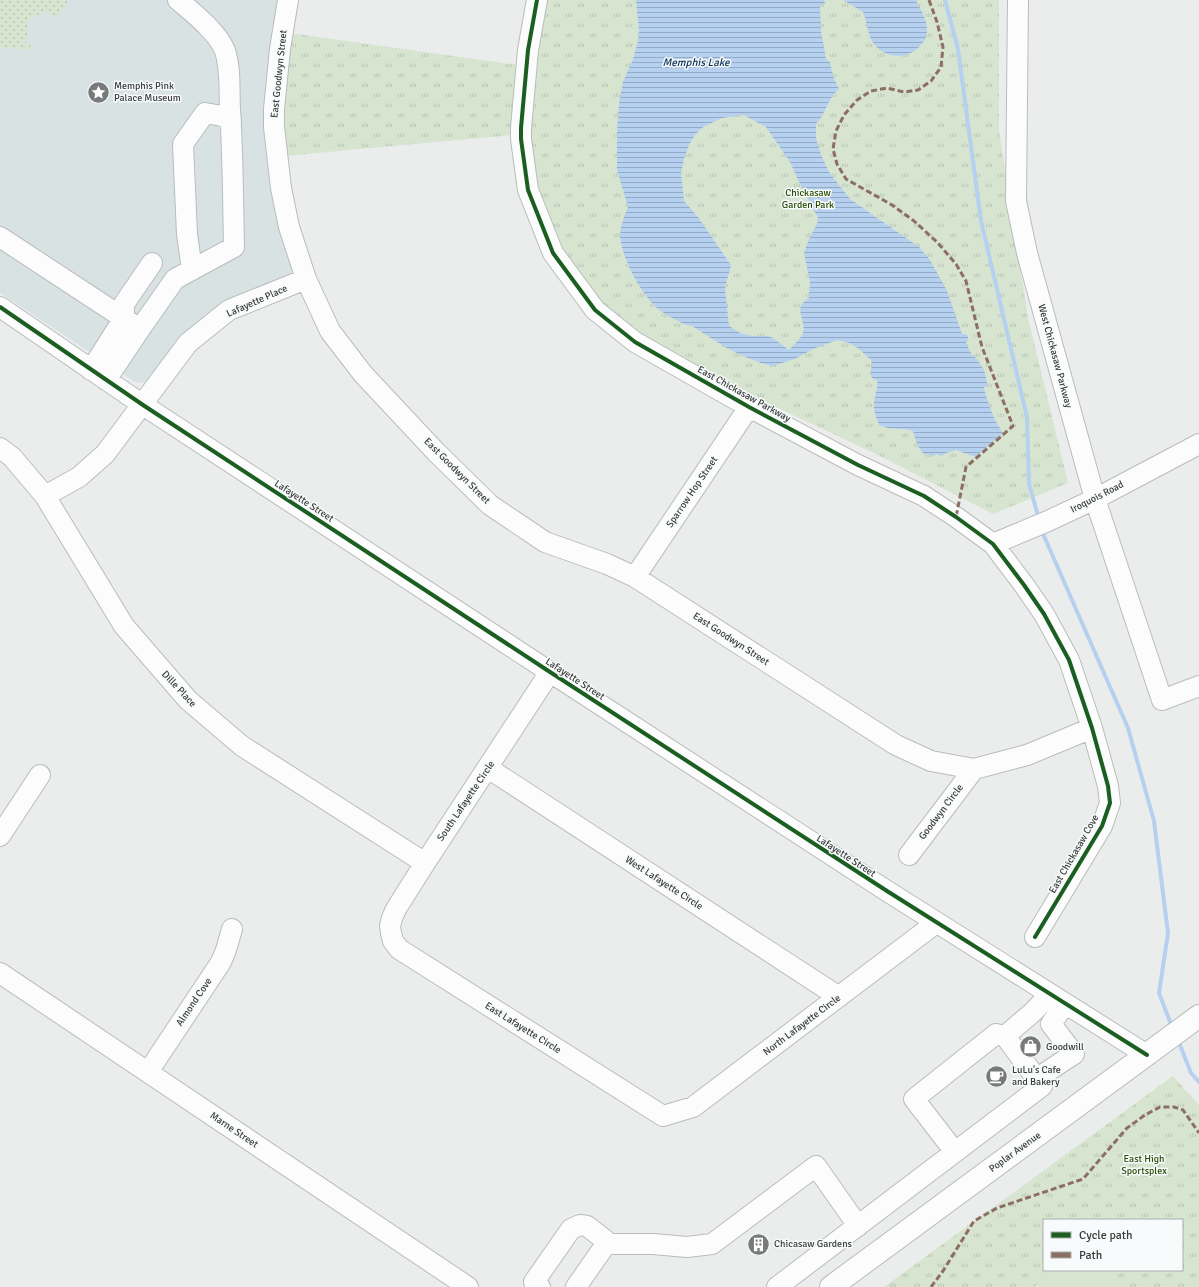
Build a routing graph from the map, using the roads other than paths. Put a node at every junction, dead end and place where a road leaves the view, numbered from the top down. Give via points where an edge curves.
1 (178, 0) edge
2 (288, 0) edge
3 (537, 0) edge
4 (1018, 0) edge
5 (231, 120) junction
6 (0, 238) edge
7 (152, 263) dead end
8 (192, 270) junction
9 (306, 279) junction
10 (0, 307) edge
11 (132, 323) junction
12 (98, 375) junction
13 (143, 405) junction
14 (749, 407) junction
15 (1199, 444) edge
16 (0, 448) edge
17 (45, 496) junction
18 (1095, 499) junction
19 (993, 544) junction
20 (635, 577) junction
21 (550, 672) junction
22 (1199, 686) edge
23 (1092, 728) junction
24 (488, 768) junction
25 (974, 769) junction
26 (40, 775) dead end
27 (0, 836) edge
28 (909, 855) dead end
29 (425, 863) junction
30 (936, 922) junction
31 (232, 928) dead end
32 (391, 933) joint
33 (1035, 937) dead end
34 (0, 973) edge
35 (839, 997) junction
36 (1058, 999) junction
37 (1194, 1021) edge
38 (1005, 1036) junction
39 (1147, 1055) junction
40 (148, 1072) junction
41 (1039, 1083) junction
42 (663, 1116) joint
43 (955, 1152) junction
44 (858, 1226) junction
45 (606, 1244) junction
46 (468, 1287) edge
47 (540, 1287) edge
48 (576, 1287) edge
49 (778, 1287) edge
50 (832, 1287) edge

1 - 5 street via 199,17 225,51
2 - 9 street, East Goodwyn Street via 275,92 274,127 281,188 289,227
3 - 14 street, East Chickasaw Parkway via 528,50 520,139 528,190 553,253 595,310 635,342
4 - 18 street, West Chickasaw Parkway via 1016,201 1027,253
5 - 8 street via 234,247
5 - 8 street via 205,113 183,144 187,234
6 - 11 street
7 - 11 street via 124,304
8 - 11 street via 175,279
9 - 13 street, Lafayette Place via 229,310 188,343
9 - 20 street, East Goodwyn Street via 330,330 363,374 490,505 545,542
10 - 12 street, Lafayette Street
11 - 12 street
12 - 13 street, Lafayette Street
13 - 17 street, Lafayette Place via 105,454 79,477
13 - 21 street, Lafayette Street
14 - 19 street, East Chickasaw Parkway via 858,465 924,496
14 - 20 street, Sparrow Hop Street
15 - 18 street, Iroquois Road
16 - 17 street, Dille Place via 12,456
17 - 29 street, Dille Place via 124,626 188,700 242,746
18 - 19 street, Iroquois Road
18 - 22 street, West Chickasaw Parkway via 1162,700
19 - 23 street, East Chickasaw Parkway via 1044,614 1069,660
20 - 25 street, East Goodwyn Street via 896,745 931,761
21 - 24 street, South Lafayette Circle
21 - 30 street, Lafayette Street
23 - 25 street via 1027,755
23 - 33 street, East Chickasaw Cove via 1108,786 1110,803 1102,826
24 - 29 street, South Lafayette Circle
24 - 35 street, West Lafayette Circle
25 - 28 street, Goodwyn Circle
26 - 27 street
29 - 32 street, South Lafayette Circle via 396,909 390,926
30 - 35 street, North Lafayette Circle
30 - 36 street, Lafayette Street
31 - 40 street, Almond Cove via 221,962
32 - 42 street, East Lafayette Circle via 399,949
34 - 40 street, Marne Street
35 - 42 street, North Lafayette Circle via 693,1107
36 - 38 street via 1033,1012
36 - 39 street, Lafayette Street
36 - 41 street via 1051,1024 1074,1054
37 - 39 main road, Poplar Avenue
38 - 41 street
38 - 43 street via 996,1034 914,1099
39 - 50 main road, Poplar Avenue
40 - 46 street, Marne Street
41 - 43 street
43 - 44 street
44 - 45 street via 816,1166 712,1244 687,1247
44 - 49 street
45 - 47 street via 605,1240 587,1226 580,1225 571,1229 534,1282
45 - 48 street

